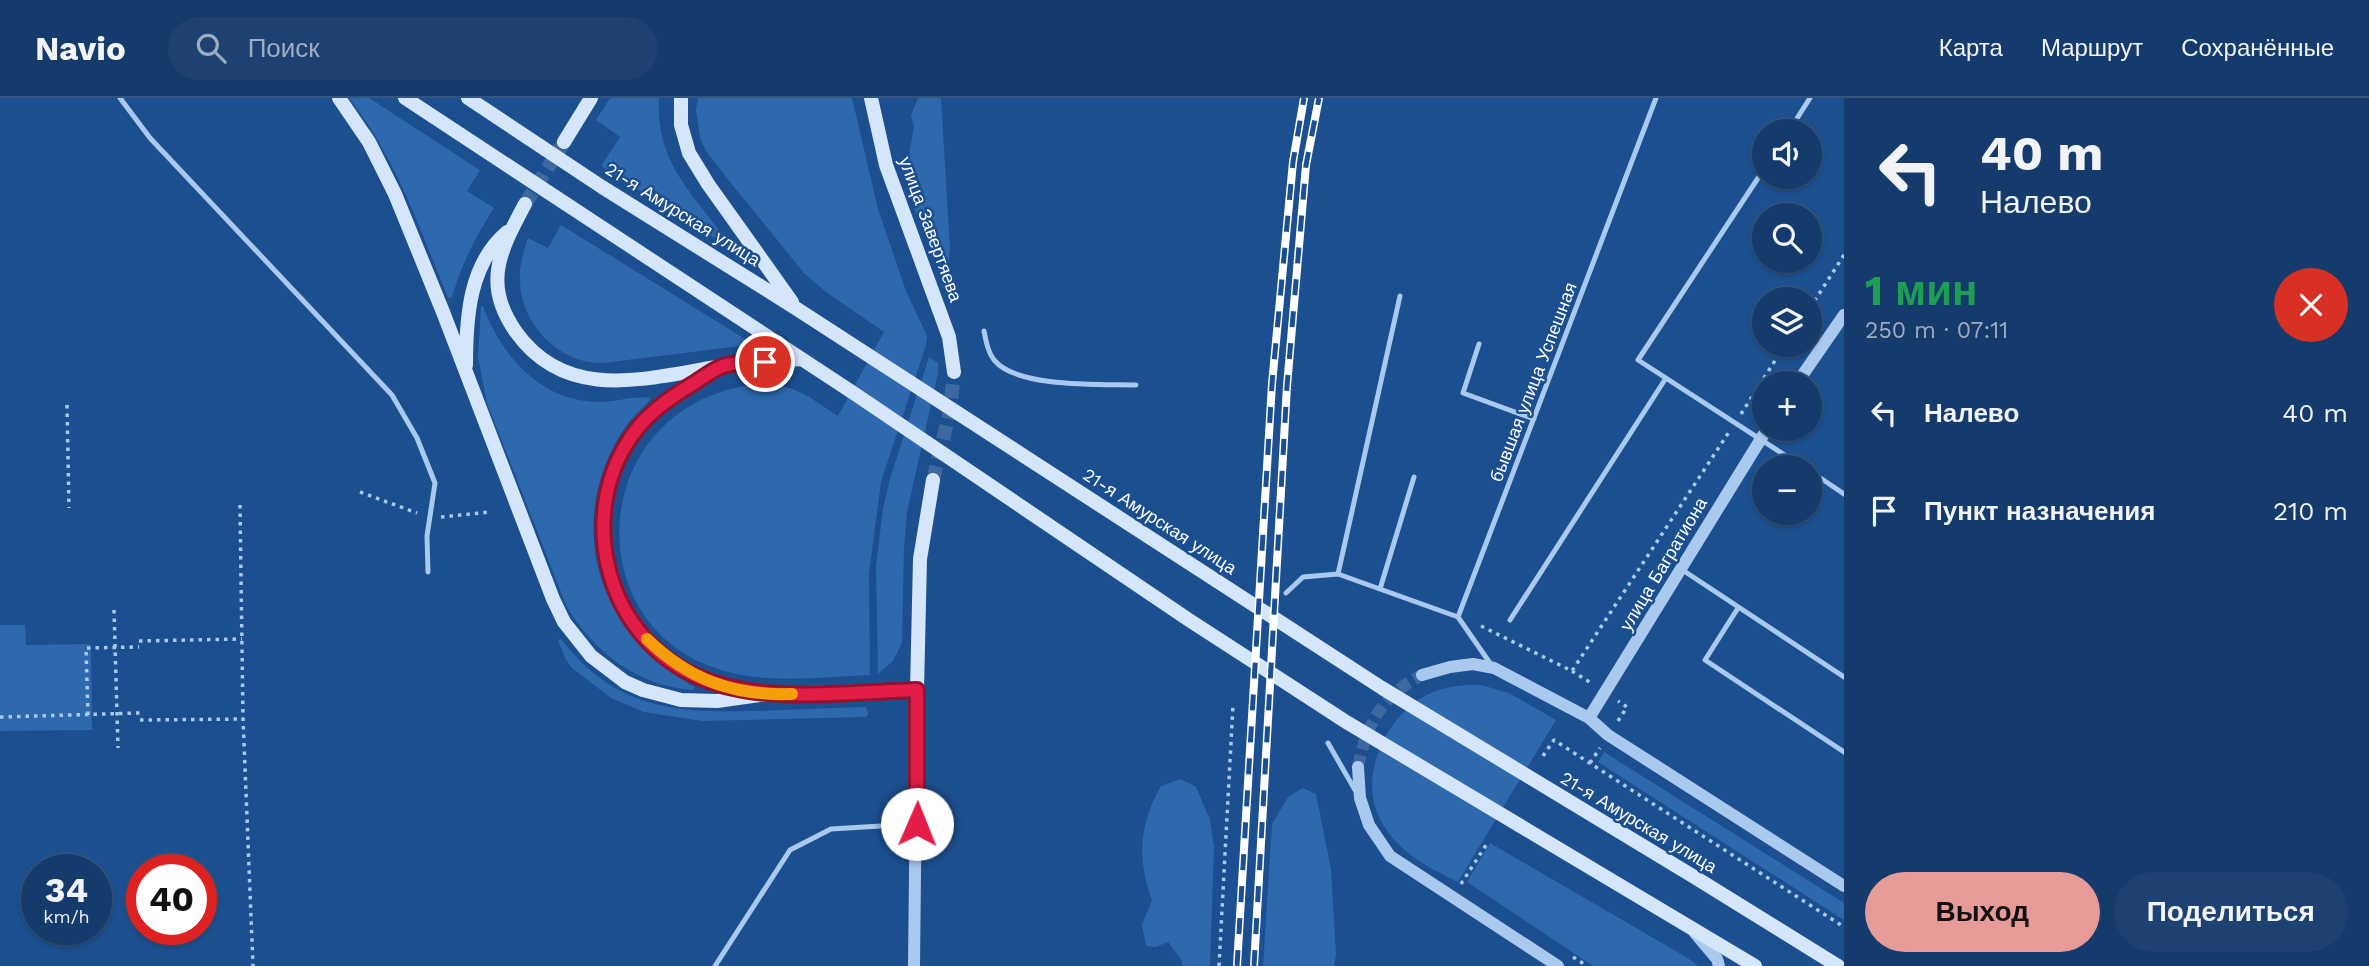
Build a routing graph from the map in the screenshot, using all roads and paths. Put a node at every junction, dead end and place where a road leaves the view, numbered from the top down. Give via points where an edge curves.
1 (120, 98) edge
2 (339, 98) edge
3 (405, 98) edge
4 (468, 98) edge
5 (591, 98) edge
6 (681, 98) edge
7 (871, 98) edge
8 (1656, 98) edge
9 (1811, 98) edge
10 (1797, 119) edge
11 (564, 142) tunnel mouth
12 (1752, 187) edge
13 (525, 204) tunnel mouth
14 (513, 227) junction
15 (1844, 255) edge
16 (1822, 289) edge
17 (1400, 296) dead end
18 (797, 309) junction
19 (1844, 315) edge
20 (984, 331) dead end
21 (1479, 344) dead end
22 (1777, 357) edge
23 (801, 359) junction
24 (723, 366) junction
25 (1805, 371) edge
26 (954, 372) tunnel mouth
27 (466, 377) junction
28 (1666, 378) junction
29 (1136, 385) dead end
30 (67, 405) dead end
31 (1534, 419) junction
32 (1735, 424) junction
33 (1752, 430) edge
34 (1759, 441) edge
35 (1771, 441) edge
36 (1788, 455) edge
37 (1414, 477) dead end
38 (1822, 479) edge
39 (933, 480) tunnel mouth
40 (360, 492) dead end
41 (1844, 494) edge
42 (240, 505) dead end
43 (69, 508) dead end
44 (490, 512) dead end
45 (429, 518) junction
46 (1681, 569) junction
47 (428, 572) dead end
48 (1338, 574) junction
49 (1380, 589) junction
50 (1286, 593) dead end
51 (1738, 608) junction
52 (114, 610) dead end
53 (1458, 617) junction
54 (1510, 621) dead end
55 (242, 639) junction
56 (139, 640) dead end
57 (139, 647) dead end
58 (115, 648) junction
59 (1494, 668) junction
60 (1422, 676) tunnel mouth
61 (1844, 677) edge
62 (917, 690) junction
63 (768, 694) junction
64 (1233, 705) dead end
65 (140, 713) dead end
66 (117, 714) junction
67 (88, 715) junction
68 (0, 717) edge
69 (1589, 718) junction
70 (243, 719) junction
71 (140, 720) dead end
72 (1328, 743) dead end
73 (118, 748) dead end
74 (1844, 751) edge
75 (1543, 756) dead end
76 (1358, 767) tunnel mouth
77 (1360, 798) junction
78 (917, 824) junction
79 (1488, 842) dead end
80 (1461, 884) dead end
81 (1844, 886) edge
82 (1844, 927) edge
83 (1691, 928) junction
84 (1564, 951) dead end
85 (253, 966) edge
86 (715, 966) edge
87 (914, 966) edge
88 (1219, 966) edge
89 (1558, 966) edge
90 (1587, 966) edge
91 (1719, 966) edge
92 (1755, 966) edge
93 (1838, 966) edge

1 - 45 lane via 150,138 392,395 435,483
2 - 27 main road via 369,142 395,194
3 - 23 main road
4 - 18 main road, 21-я Амурская улица
5 - 11 main road
6 - 18 main road via 681,125 689,153
7 - 26 main road, улица Завертяева via 893,187 950,337
8 - 31 lane, бывшая улица Успешная
9 - 10 lane
12 - 28 lane via 1638,360
13 - 14 main road
14 - 24 main road via 498,263 498,292 512,326 542,361 601,381
14 - 27 main road via 485,257 473,287
15 - 16 path
17 - 48 lane
18 - 93 main road, 21-я Амурская улица via 1382,688
19 - 25 street
20 - 29 lane via 994,361 1007,371 1047,382
21 - 31 lane via 1463,393
22 - 32 path
23 - 24 main road
23 - 83 main road via 1348,723
24 - 63 main road via 661,405 623,450 603,503 605,556 625,613 670,660 708,681
27 - 63 main road via 553,599 564,622 591,656 625,682 681,700
28 - 32 lane
28 - 54 lane
30 - 43 path
31 - 53 lane, бывшая улица Успешная
32 - 33 lane
32 - 53 path via 1572,671
34 - 46 street, улица Багратиона
35 - 36 lane
37 - 49 lane
38 - 41 lane
39 - 62 main road via 919,559
40 - 45 path
42 - 55 path
44 - 45 path
45 - 47 lane
46 - 51 lane
46 - 69 street, улица Багратиона
48 - 49 lane
48 - 50 lane via 1303,577
49 - 53 lane
51 - 61 lane
51 - 74 lane via 1705,660
52 - 58 path
53 - 59 lane
55 - 56 path
55 - 70 path
57 - 58 path
58 - 66 path
58 - 67 path via 86,648
59 - 60 street via 1473,664
59 - 69 street
62 - 63 main road
62 - 78 street
64 - 88 path
65 - 66 path
66 - 67 path
66 - 73 path
67 - 68 path
69 - 81 street via 1608,735
70 - 71 path
70 - 85 path
72 - 77 lane
75 - 82 path via 1554,740
76 - 77 street
77 - 89 street via 1369,825 1390,856
78 - 86 lane via 831,829 790,850
78 - 87 street
79 - 80 path
83 - 91 street
83 - 92 main road
84 - 90 path

